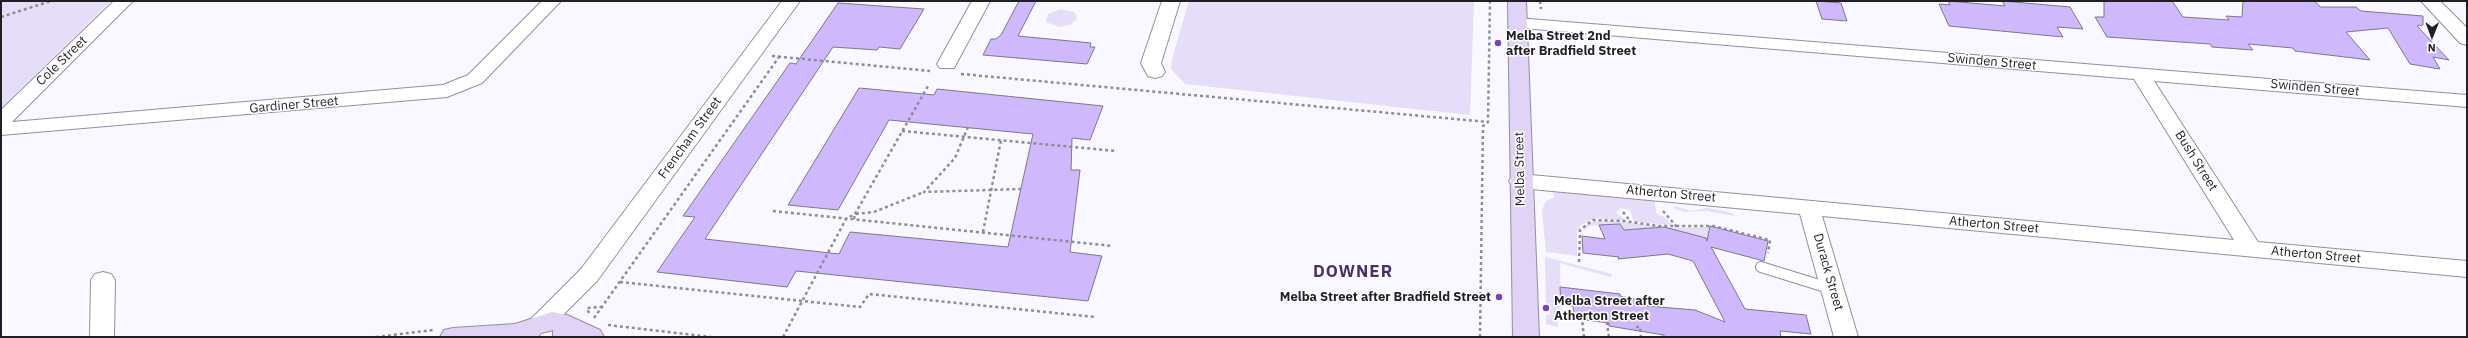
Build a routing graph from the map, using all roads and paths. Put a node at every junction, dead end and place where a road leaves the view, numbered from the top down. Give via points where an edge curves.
1 (50, 1) edge
2 (124, 1) edge
3 (552, 1) edge
4 (792, 1) edge
5 (981, 1) edge
6 (1171, 1) edge
7 (1490, 1) edge
8 (1517, 1) edge
9 (2430, 1) edge
10 (1, 17) edge
11 (1517, 23) junction
12 (2467, 39) edge
13 (766, 56) dead end
14 (779, 57) junction
15 (946, 70) junction
16 (1155, 72) dead end
17 (2140, 74) junction
18 (928, 86) dead end
19 (2467, 101) edge
20 (1, 120) edge
21 (1488, 122) junction
22 (968, 128) dead end
23 (1, 129) edge
24 (902, 131) junction
25 (964, 137) junction
26 (1001, 140) junction
27 (1116, 151) dead end
28 (1520, 181) junction
29 (1020, 189) dead end
30 (991, 190) junction
31 (924, 192) junction
32 (1810, 208) junction
33 (773, 211) dead end
34 (1623, 212) dead end
35 (855, 214) junction
36 (846, 219) junction
37 (854, 219) junction
38 (1632, 222) junction
39 (983, 232) junction
40 (1113, 246) dead end
41 (2251, 249) junction
42 (1579, 262) dead end
43 (1763, 267) joint
44 (2467, 269) edge
45 (590, 275) junction
46 (102, 280) dead end
47 (620, 282) junction
48 (1832, 288) junction
49 (802, 301) junction
50 (602, 307) junction
51 (1095, 318) dead end
52 (1585, 319) dead end
53 (1609, 324) dead end
54 (597, 326) edge
55 (1636, 327) dead end
56 (531, 330) edge
57 (566, 330) edge
58 (1584, 336) edge
59 (102, 337) edge
60 (453, 337) edge
61 (711, 337) edge
62 (783, 337) edge
63 (1480, 337) edge
64 (1526, 337) edge
65 (1609, 337) edge
66 (1641, 337) edge
67 (1660, 337) edge
68 (1664, 337) edge
69 (1846, 337) edge

1 - 10 path
2 - 20 street, Cole Street
3 - 23 street, Gardiner Street via 474,79 447,91
4 - 45 street, Frencham Street
5 - 15 street
6 - 16 street via 1151,63
7 - 21 path
8 - 11 street, Melba Street
9 - 12 street
11 - 17 street, Swinden Street
11 - 28 street, Melba Street
13 - 14 path
14 - 15 path
14 - 47 path
15 - 21 path
17 - 19 street, Swinden Street
17 - 41 street, Bush Street
18 - 24 path
21 - 63 path via 1483,126
22 - 25 path
24 - 25 path
24 - 35 path
25 - 26 path
25 - 31 path via 955,158
26 - 27 path
26 - 30 path
28 - 32 street, Atherton Street
28 - 64 street, Melba Street
29 - 30 path
30 - 31 path
30 - 39 path
31 - 35 path via 874,212
32 - 41 street, Atherton Street
32 - 48 street, Durack Street
33 - 36 path
34 - 38 path
35 - 36 path
35 - 37 path
36 - 37 path
36 - 49 path
37 - 39 path
38 - 42 path via 1599,220 1586,224 1580,230
38 - 43 path via 1658,226 1713,226 1770,240
39 - 40 path
41 - 44 street, Atherton Street
43 - 48 lane
45 - 56 street, Frencham Street
45 - 57 street, Frencham Street
46 - 59 street
47 - 49 path
47 - 50 path
48 - 69 street, Durack Street
49 - 51 path via 860,307 869,294
49 - 62 path
50 - 54 path
50 - 54 path via 587,308
52 - 58 path via 1582,319
53 - 65 path
54 - 57 street
54 - 61 path
55 - 66 path via 1640,327
56 - 57 street via 558,321
56 - 60 street
67 - 68 path

